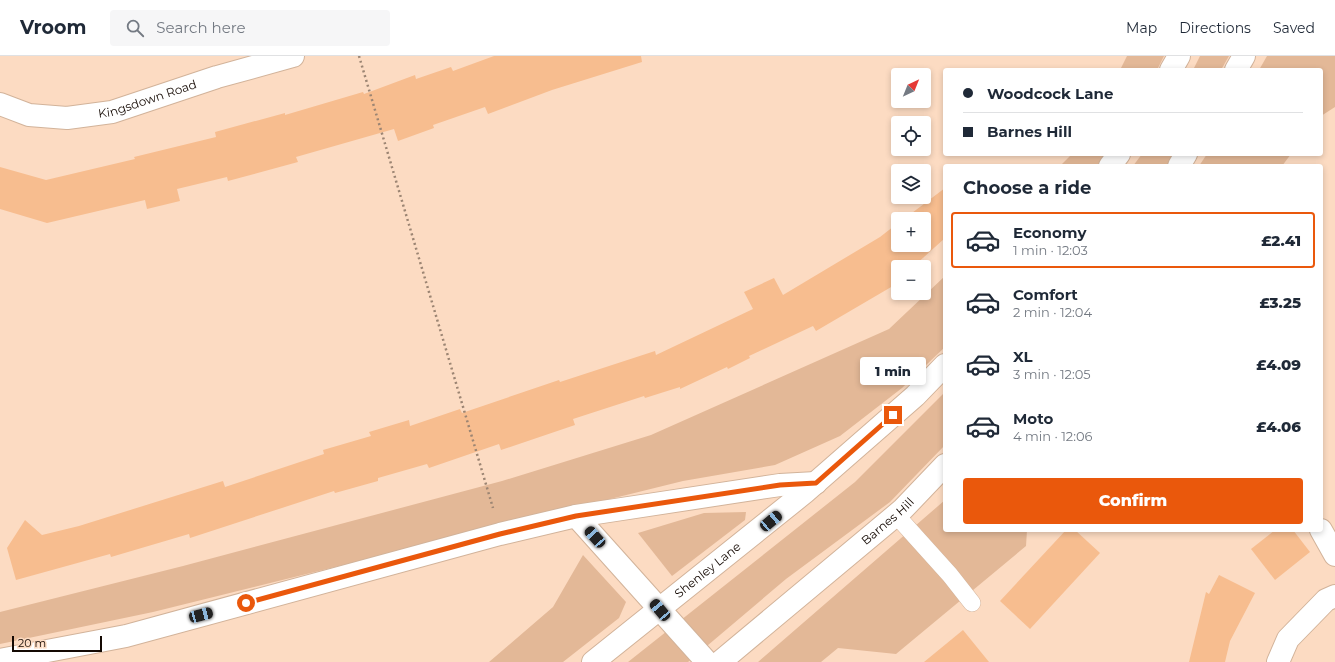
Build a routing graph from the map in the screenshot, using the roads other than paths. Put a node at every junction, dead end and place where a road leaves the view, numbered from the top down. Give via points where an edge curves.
1 (293, 56) edge
2 (1179, 56) edge
3 (1244, 56) edge
4 (1172, 68) edge
5 (1237, 68) edge
6 (0, 104) edge
7 (943, 367) edge
8 (943, 467) edge
9 (816, 483) junction
10 (896, 515) junction
11 (576, 516) junction
12 (1322, 532) edge
13 (1335, 555) edge
14 (1335, 596) edge
15 (972, 602) dead end
16 (660, 610) junction
17 (0, 660) edge
18 (593, 662) edge
19 (707, 662) edge
20 (720, 662) edge
21 (1278, 662) edge

1 - 6 street, Kingsdown Road via 217,77 112,112 66,118 29,115
2 - 4 street
3 - 5 street
7 - 9 street via 915,396
8 - 10 street, Barnes Hill
9 - 11 street via 780,485
9 - 16 street, Shenley Lane
10 - 15 lane
10 - 20 street, Barnes Hill
11 - 16 street
11 - 17 street via 500,534 126,636
12 - 13 street
14 - 21 street via 1326,600 1288,639
16 - 18 street, Shenley Lane
16 - 19 street

